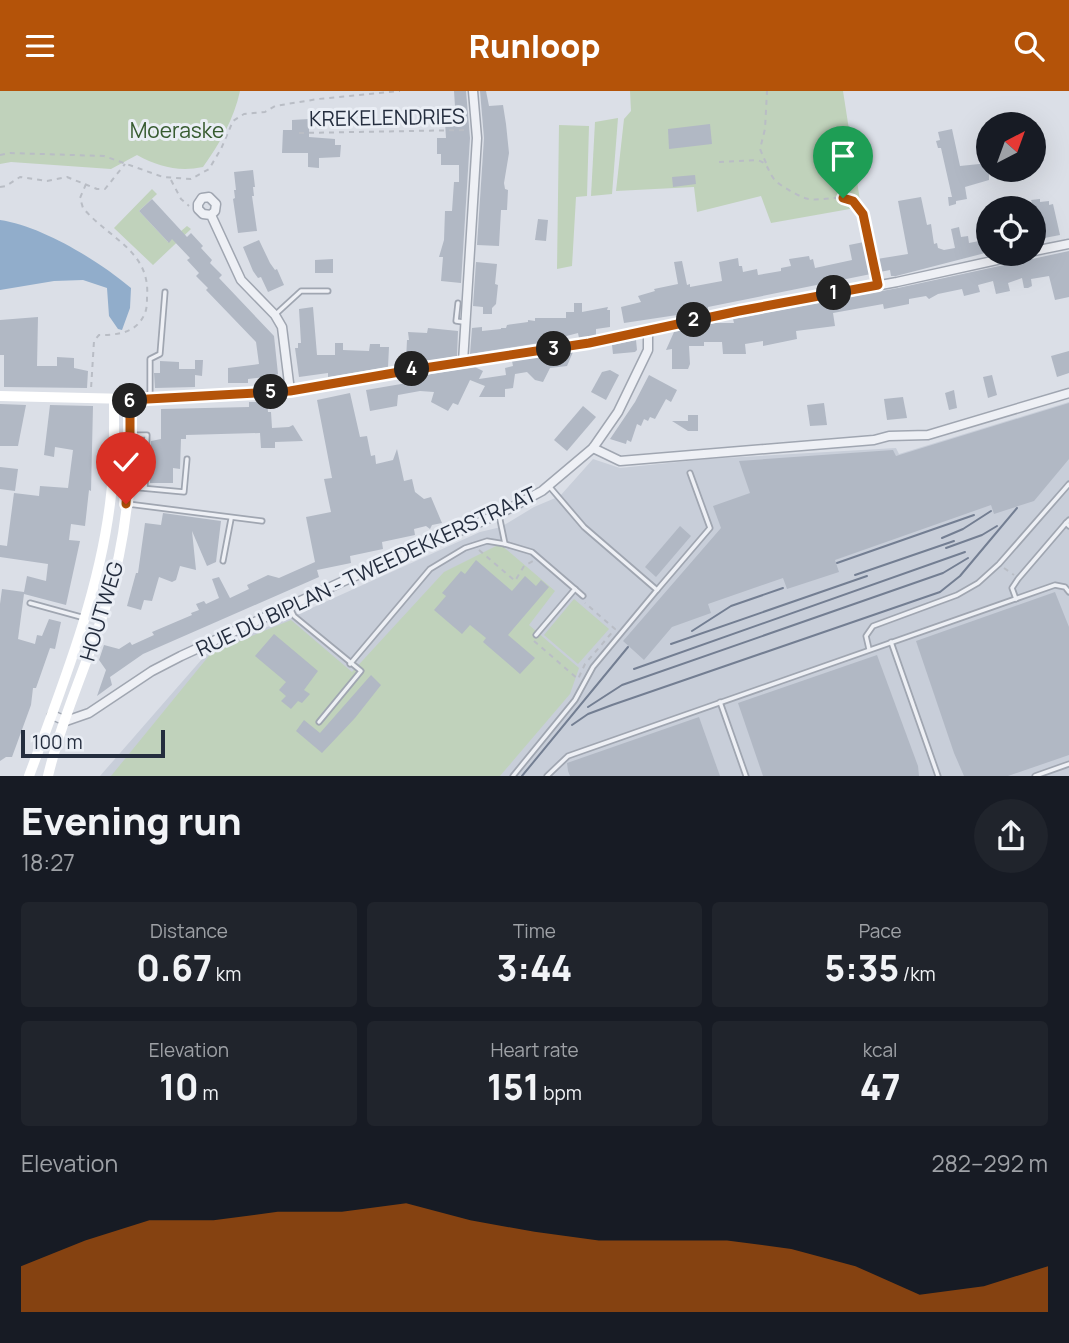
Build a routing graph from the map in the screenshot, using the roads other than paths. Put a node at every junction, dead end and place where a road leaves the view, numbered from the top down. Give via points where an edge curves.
1 (473, 91) edge
2 (863, 214) road end
3 (211, 215) junction
4 (1069, 244) edge
5 (1046, 249) edge
6 (976, 264) edge
7 (878, 285) junction
8 (328, 291) dead end
9 (165, 292) dead end
10 (458, 303) dead end
11 (275, 314) junction
12 (465, 323) junction
13 (648, 330) junction
14 (463, 362) junction
15 (290, 391) junction
16 (1069, 393) edge
17 (0, 396) edge
18 (150, 398) junction
19 (114, 399) junction
20 (130, 400) junction
21 (130, 435) junction
22 (593, 448) junction
23 (187, 459) dead end
24 (690, 473) dead end
25 (1069, 484) edge
26 (550, 486) junction
27 (127, 487) junction
28 (145, 488) junction
29 (126, 504) junction
30 (499, 514) junction
31 (231, 519) junction
32 (262, 521) dead end
33 (1068, 523) edge
34 (505, 544) junction
35 (223, 562) dead end
36 (657, 590) junction
37 (574, 591) junction
38 (1069, 592) edge
39 (583, 596) dead end
40 (1016, 599) junction
41 (30, 604) dead end
42 (289, 606) junction
43 (83, 618) junction
44 (536, 635) road end
45 (891, 642) junction
46 (869, 649) junction
47 (350, 664) junction
48 (720, 702) junction
49 (52, 715) junction
50 (66, 721) junction
51 (319, 722) dead end
52 (1069, 764) edge
53 (47, 775) edge
54 (30, 776) edge
55 (513, 776) edge
56 (547, 776) edge
57 (746, 776) edge
58 (939, 776) edge
59 (1035, 776) edge

1 - 12 street via 476,129
2 - 7 lane
3 - 3 street via 197,207 202,198 214,200
3 - 11 street via 241,280
4 - 5 street
6 - 7 street
7 - 13 street
8 - 11 lane via 301,291
9 - 18 lane via 160,354 150,359
10 - 12 lane via 456,321
11 - 15 street via 282,327
12 - 14 street
13 - 14 street
13 - 22 street, RUE DU BIPLAN - TWEEDEKKERSTRAAT via 649,350 618,412
14 - 15 street
15 - 18 street
16 - 22 street via 928,435 620,461
17 - 19 main road
18 - 20 street
19 - 20 main road
19 - 43 main road, HOUTWEG via 111,495 95,582
20 - 21 main road, HOUTWEG
21 - 27 main road, HOUTWEG
21 - 28 lane via 147,435
22 - 26 street, RUE DU BIPLAN - TWEEDEKKERSTRAAT
23 - 28 lane via 184,492
24 - 36 lane via 710,528
25 - 46 lane via 988,576 957,595 873,626 866,636
26 - 30 street, RUE DU BIPLAN - TWEEDEKKERSTRAAT
26 - 36 lane via 584,527
27 - 28 lane
27 - 29 main road, HOUTWEG
29 - 31 lane
29 - 50 main road, HOUTWEG via 108,601
30 - 34 lane
30 - 42 street, RUE DU BIPLAN - TWEEDEKKERSTRAAT
31 - 32 lane
31 - 35 lane
33 - 40 lane via 1018,579 1012,588
34 - 37 lane via 532,552
34 - 47 lane via 487,541 474,545 430,569
36 - 55 lane
37 - 39 lane
37 - 44 lane
38 - 40 lane via 1055,585
40 - 45 lane
41 - 43 lane
42 - 47 lane via 294,616
42 - 50 street, RUE DU BIPLAN - TWEEDEKKERSTRAAT via 181,656 89,713
43 - 49 main road, HOUTWEG
45 - 46 lane
45 - 58 lane
46 - 48 lane
47 - 51 lane via 360,671
48 - 56 lane via 568,756
48 - 57 lane
49 - 50 street
49 - 54 main road, HOUTWEG
50 - 53 main road, HOUTWEG
52 - 59 lane

